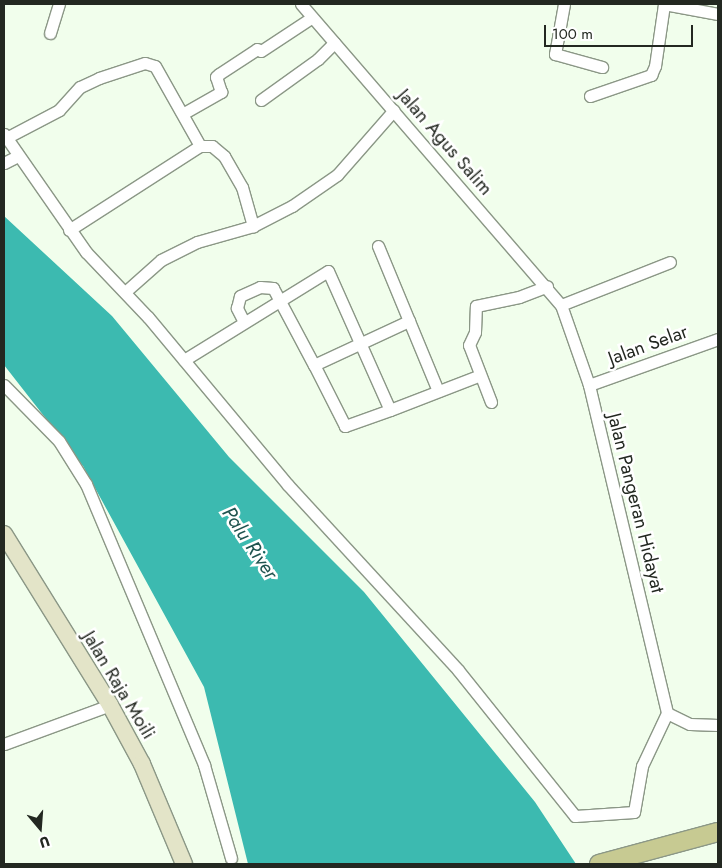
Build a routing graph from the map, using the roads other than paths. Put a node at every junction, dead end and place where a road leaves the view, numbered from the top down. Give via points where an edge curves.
1 (59, 4) edge
2 (301, 4) edge
3 (564, 4) edge
4 (664, 4) edge
5 (718, 14) edge
6 (311, 18) junction
7 (50, 32) dead end
8 (334, 43) junction
9 (602, 66) dead end
10 (590, 96) dead end
11 (261, 100) dead end
12 (394, 110) junction
13 (184, 113) junction
14 (5, 136) edge
15 (200, 146) junction
16 (18, 156) junction
17 (4, 163) edge
18 (253, 226) junction
19 (69, 230) junction
20 (378, 246) dead end
21 (670, 262) dead end
22 (547, 286) junction
23 (125, 292) junction
24 (281, 299) junction
25 (561, 305) junction
26 (409, 321) junction
27 (244, 322) junction
28 (718, 339) edge
29 (362, 343) junction
30 (184, 360) junction
31 (314, 365) junction
32 (478, 376) junction
33 (4, 385) edge
34 (589, 385) junction
35 (438, 391) junction
36 (491, 402) dead end
37 (390, 410) junction
38 (4, 534) edge
39 (110, 705) junction
40 (667, 713) junction
41 (718, 725) edge
42 (4, 744) edge
43 (718, 832) edge
44 (232, 858) dead end
45 (184, 864) edge
46 (599, 864) edge

1 - 7 street
2 - 6 street, Jalan Agus Salim
3 - 9 street via 555,54
4 - 5 street
4 - 10 street via 651,75
6 - 8 street, Jalan Agus Salim
6 - 13 street via 262,51 257,49 219,74 216,77 222,92
8 - 11 street via 318,59
8 - 12 street, Jalan Agus Salim
12 - 18 street via 337,175 292,206
12 - 22 street, Jalan Agus Salim
13 - 14 street via 155,66 145,63 80,87 59,110
13 - 15 street
14 - 16 street
15 - 18 street via 212,146 224,156 242,186
15 - 19 street
16 - 17 street
16 - 19 street
18 - 23 street via 197,242 161,260
19 - 23 street
20 - 26 street
21 - 25 street
22 - 25 street, Jalan Agus Salim
22 - 32 street via 519,297 476,306 475,332 469,341
23 - 30 street
24 - 27 street
24 - 27 street via 273,288 268,287 246,292 237,305
24 - 29 street via 323,273 330,272
24 - 31 street
25 - 34 street, Jalan Pangeran Hidayat
26 - 29 street
26 - 35 street
27 - 30 street
28 - 34 street, Jalan Selar
29 - 31 street
29 - 37 street
30 - 40 street via 282,479 458,670 575,816 634,812 642,766
31 - 37 street via 345,426
32 - 35 street
32 - 36 street
33 - 44 street via 59,441 86,484 204,765
34 - 40 street, Jalan Pangeran Hidayat
35 - 37 street
38 - 39 street, Jalan Raja Moili
39 - 42 street
39 - 45 street, Jalan Raja Moili via 146,772
40 - 41 street via 690,724
43 - 46 main road

